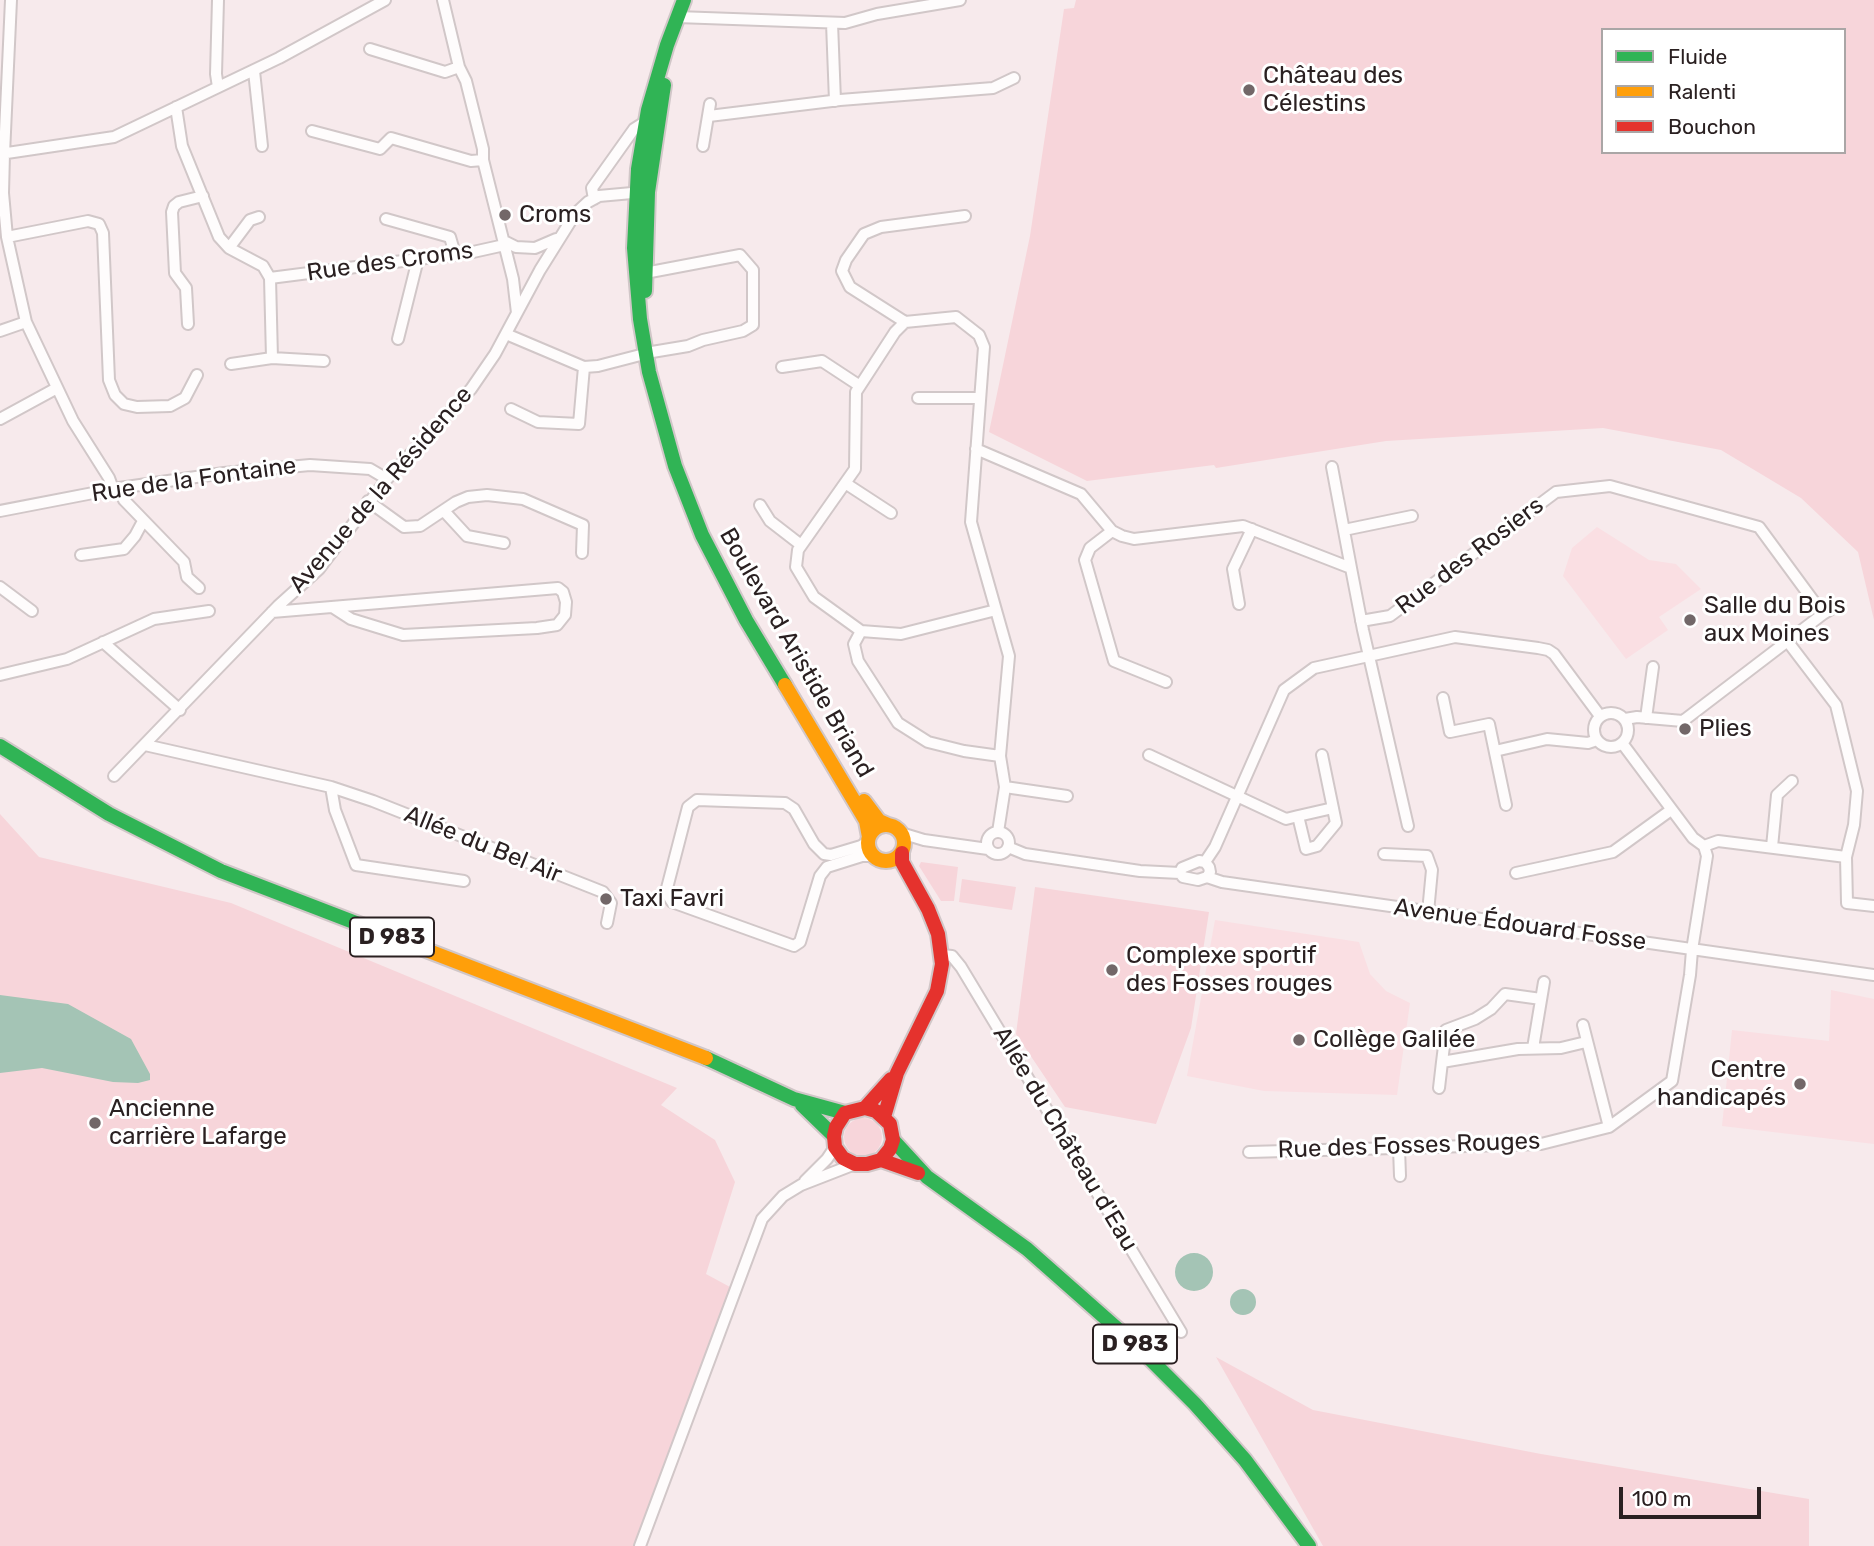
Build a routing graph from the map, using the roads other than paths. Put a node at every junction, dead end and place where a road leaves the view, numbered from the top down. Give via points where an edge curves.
1 (11, 0) edge
2 (218, 0) edge
3 (385, 0) edge
4 (443, 0) edge
5 (684, 0) edge
6 (690, 0) edge
7 (960, 0) edge
8 (680, 18) junction
9 (832, 23) junction
10 (369, 49) dead end
11 (459, 67) junction
12 (254, 71) junction
13 (1014, 78) dead end
14 (218, 87) junction
15 (835, 101) junction
16 (709, 104) dead end
17 (176, 107) junction
18 (709, 116) junction
19 (640, 126) junction
20 (312, 131) dead end
21 (262, 146) dead end
22 (703, 146) dead end
23 (2, 154) edge
24 (483, 160) junction
25 (642, 192) junction
26 (203, 196) junction
27 (594, 199) junction
28 (965, 216) dead end
29 (259, 217) dead end
30 (386, 219) dead end
31 (559, 237) junction
32 (5, 240) edge
33 (512, 244) junction
34 (229, 248) junction
35 (455, 254) junction
36 (418, 259) junction
37 (508, 260) junction
38 (645, 273) junction
39 (538, 275) junction
40 (270, 278) junction
41 (513, 279) junction
42 (516, 314) junction
43 (26, 322) junction
44 (905, 322) junction
45 (188, 324) dead end
46 (0, 331) edge
47 (506, 334) junction
48 (398, 339) dead end
49 (648, 353) junction
50 (272, 358) junction
51 (324, 361) dead end
52 (231, 364) dead end
53 (584, 367) junction
54 (782, 367) dead end
55 (197, 375) dead end
56 (860, 386) junction
57 (57, 388) junction
58 (918, 398) dead end
59 (980, 398) junction
60 (511, 409) dead end
61 (0, 419) edge
62 (976, 449) junction
63 (1332, 467) dead end
64 (387, 479) junction
65 (845, 483) junction
66 (116, 489) junction
67 (368, 501) junction
68 (760, 505) dead end
69 (0, 511) edge
70 (444, 511) junction
71 (891, 513) dead end
72 (1412, 516) dead end
73 (143, 521) junction
74 (1252, 529) junction
75 (1344, 530) junction
76 (1112, 531) junction
77 (504, 543) dead end
78 (802, 545) junction
79 (582, 553) dead end
80 (81, 555) dead end
81 (1352, 568) junction
82 (0, 587) edge
83 (199, 588) dead end
84 (1239, 604) dead end
85 (1836, 606) dead end
86 (334, 608) junction
87 (996, 610) junction
88 (32, 611) dead end
89 (209, 611) dead end
90 (272, 612) junction
91 (1823, 614) junction
92 (1361, 621) junction
93 (861, 631) junction
94 (103, 642) junction
95 (1788, 642) junction
96 (1370, 655) junction
97 (1653, 667) dead end
98 (0, 675) edge
99 (1166, 682) dead end
100 (1443, 698) dead end
101 (180, 710) junction
102 (1600, 716) junction
103 (1646, 718) junction
104 (1625, 719) junction
105 (1597, 740) junction
106 (1622, 743) junction
107 (145, 745) junction
108 (0, 746) edge
109 (1494, 751) junction
110 (1149, 755) dead end
111 (1322, 755) dead end
112 (1000, 756) junction
113 (114, 776) dead end
114 (1792, 780) dead end
115 (331, 786) junction
116 (1004, 787) junction
117 (1238, 795) junction
118 (1067, 796) dead end
119 (1506, 805) dead end
120 (1333, 808) junction
121 (1671, 810) junction
122 (1298, 816) junction
123 (1408, 826) dead end
124 (998, 832) junction
125 (869, 839) junction
126 (899, 839) junction
127 (1704, 846) junction
128 (1772, 847) junction
129 (1008, 848) junction
130 (989, 849) junction
131 (1384, 854) dead end
132 (1846, 857) junction
133 (879, 858) junction
134 (1205, 862) junction
135 (1180, 873) junction
136 (1516, 873) dead end
137 (1207, 877) junction
138 (464, 881) dead end
139 (1874, 906) edge
140 (1428, 912) junction
141 (607, 923) dead end
142 (936, 928) junction
143 (1692, 950) junction
144 (942, 955) junction
145 (1835, 970) junction
146 (1874, 975) edge
147 (1544, 982) dead end
148 (1874, 982) edge
149 (1541, 999) junction
150 (1583, 1025) dead end
151 (1586, 1042) junction
152 (1533, 1048) junction
153 (1442, 1062) junction
154 (897, 1073) junction
155 (1438, 1088) dead end
156 (794, 1099) junction
157 (865, 1108) junction
158 (845, 1113) junction
159 (884, 1117) junction
160 (1609, 1127) junction
161 (893, 1140) junction
162 (835, 1141) junction
163 (1399, 1148) junction
164 (1249, 1152) dead end
165 (881, 1160) junction
166 (855, 1164) junction
167 (1399, 1175) dead end
168 (927, 1177) junction
169 (801, 1185) junction
170 (1181, 1332) dead end
171 (640, 1546) edge
172 (1309, 1546) edge

1 - 23 street
2 - 14 street
3 - 12 street
4 - 11 street
5 - 8 main road, Boulevard Aristide Briand
6 - 8 main road, Boulevard Aristide Briand
7 - 9 street
8 - 9 street
8 - 19 main road, Boulevard Aristide Briand
8 - 25 main road, Boulevard Aristide Briand
9 - 15 street
10 - 11 street via 445,72
11 - 24 street
12 - 14 street
12 - 21 street
13 - 15 street via 993,88
14 - 17 street
15 - 18 street
16 - 18 street
17 - 23 street via 114,137
17 - 26 street via 182,146
18 - 22 street
19 - 25 main road, Boulevard Aristide Briand
19 - 27 street, Avenue de la Résidence via 592,188
20 - 24 street via 380,149 391,138 471,161
23 - 32 street
24 - 33 street
25 - 27 street
25 - 38 main road, Boulevard Aristide Briand
25 - 49 main road, Boulevard Aristide Briand via 634,248
26 - 34 street via 219,237
26 - 45 street via 179,202 172,212 175,273 186,288
27 - 31 street, Avenue de la Résidence via 575,214
28 - 44 street via 881,227 864,234 846,260 842,271 850,287
29 - 34 street via 250,220
30 - 35 street via 450,237
31 - 33 street via 544,246
31 - 39 street, Avenue de la Résidence
32 - 43 street
32 - 55 street via 88,221 99,224 109,380 115,395 124,404 137,407 170,406 185,398
33 - 35 street, Rue des Croms
33 - 37 street
33 - 37 street
33 - 39 street via 537,257
34 - 40 street via 263,266
35 - 36 street, Rue des Croms
36 - 40 street, Rue des Croms
36 - 48 street
37 - 41 street
38 - 49 main road, Boulevard Aristide Briand
38 - 49 street via 740,255 753,270 753,325
39 - 41 street via 522,286
39 - 42 street, Avenue de la Résidence
40 - 50 street
41 - 42 street
42 - 47 street, Avenue de la Résidence
43 - 46 street
43 - 57 street
44 - 56 street
44 - 59 street via 956,317 979,335 984,347
47 - 53 street
47 - 64 street, Avenue de la Résidence via 471,389
49 - 53 street
49 - 125 main road, Boulevard Aristide Briand via 670,451 702,535 746,620 866,821
49 - 126 main road, Boulevard Aristide Briand via 678,456 720,558 852,783 877,819
50 - 51 street
50 - 52 street
53 - 60 street via 579,424 538,422
54 - 56 street via 822,361
56 - 65 street via 856,393 855,468
57 - 61 street
57 - 66 street
58 - 59 street
59 - 62 street
62 - 76 street via 1081,494
62 - 87 street via 971,522
63 - 75 street
64 - 66 street, Rue de la Fontaine via 370,469 310,465
64 - 67 street, Avenue de la Résidence
65 - 71 street
65 - 78 street
66 - 69 street, Rue de la Fontaine
66 - 73 street
67 - 70 street via 404,527 420,526
67 - 90 street, Avenue de la Résidence via 319,569
68 - 78 street via 770,521
70 - 77 street via 467,536
70 - 79 street via 468,497 523,499 583,525
72 - 75 street
73 - 80 street via 124,549
73 - 83 street via 184,562 187,577
74 - 76 street via 1243,526 1134,539
74 - 81 street
74 - 84 street via 1233,569
75 - 81 street
76 - 99 street via 1090,548 1085,560 1114,662
78 - 93 street via 796,568 814,597
81 - 92 street
82 - 88 street
85 - 91 street
86 - 86 street via 351,619 403,635 557,625 565,615 566,602 558,588
86 - 90 street
87 - 93 street via 901,634
87 - 112 street via 1009,656
89 - 94 street via 154,620
90 - 101 street, Avenue de la Résidence
91 - 92 street, Rue des Rosiers via 1759,527 1610,486 1556,492 1390,616
91 - 95 street
92 - 96 street
93 - 112 street via 855,644 858,661 898,723 928,742
94 - 98 street via 67,659
94 - 101 street
95 - 103 street via 1683,721
95 - 132 street via 1836,705 1857,791
96 - 102 street via 1455,637 1548,650
96 - 117 street via 1314,668 1284,690
96 - 123 street
97 - 103 street
100 - 109 street via 1450,732 1489,724
101 - 107 street, Avenue de la Résidence
102 - 104 street via 1611,712
102 - 105 street via 1594,724
103 - 104 street
104 - 106 street via 1628,729
105 - 106 street via 1612,747
105 - 109 street via 1547,739
106 - 121 street
107 - 113 street, Avenue de la Résidence
107 - 115 street, Allée du Bel Air
108 - 156 main road, D 983 via 109,814 221,871 712,1060
109 - 119 street
110 - 117 street
111 - 120 street
112 - 116 street
114 - 128 street via 1777,795
115 - 138 street via 356,865
115 - 141 street, Allée du Bel Air via 603,892 611,903
116 - 118 street
116 - 124 street
117 - 122 street via 1286,819
117 - 134 street
120 - 122 street
120 - 122 street via 1336,823 1317,846 1306,849
121 - 127 street
121 - 136 street via 1613,852
124 - 129 street via 1007,837
124 - 130 street via 988,839
125 - 126 main road via 877,828
125 - 133 main road via 869,849
125 - 133 street via 864,845 824,854 785,803 697,800 688,807 666,892 672,902 794,946 800,942 820,876 827,867 862,856
126 - 130 street
126 - 133 main road via 896,858
126 - 142 main road, Boulevard Aristide Briand via 902,862
127 - 128 street via 1718,841
127 - 143 street, Rue des Fosses Rouges via 1707,856
128 - 132 street
129 - 130 street via 1000,854
129 - 135 street via 1140,871
131 - 140 street via 1427,856 1432,870
132 - 139 street via 1847,903
133 - 142 main road, Boulevard Aristide Briand via 894,866
134 - 135 street via 1185,864
134 - 137 street via 1210,872
135 - 137 street via 1189,879
137 - 140 street, Avenue Édouard Fosse
140 - 143 street, Avenue Édouard Fosse
142 - 144 main road, Boulevard Aristide Briand
143 - 145 street, Avenue Édouard Fosse
143 - 160 street, Rue des Fosses Rouges via 1672,1081
144 - 154 main road, Boulevard Aristide Briand via 937,991
144 - 170 street, Allée du Château d'Eau via 951,956 961,967
145 - 146 street, Avenue Édouard Fosse
145 - 148 street, Avenue Édouard Fosse
147 - 149 street
149 - 152 street
149 - 153 street via 1506,994 1475,1019 1446,1030
150 - 151 street
151 - 152 street
151 - 160 street
152 - 153 street
153 - 155 street
154 - 157 main road, Boulevard Aristide Briand
154 - 159 main road, Boulevard Aristide Briand
156 - 158 main road, D 983
156 - 162 main road, D 983 via 816,1116
157 - 158 main road
157 - 159 main road
158 - 162 main road via 836,1127
159 - 161 main road
160 - 163 street, Rue des Fosses Rouges via 1541,1144
161 - 165 main road
161 - 168 main road, D 983
162 - 166 main road via 839,1154
162 - 169 street via 827,1159
163 - 164 street, Rue des Fosses Rouges
163 - 167 street
165 - 166 main road
165 - 168 main road, D 983
166 - 169 street
168 - 172 main road, D 983 via 1027,1249 1139,1347 1245,1460
169 - 171 street via 783,1196 762,1219

